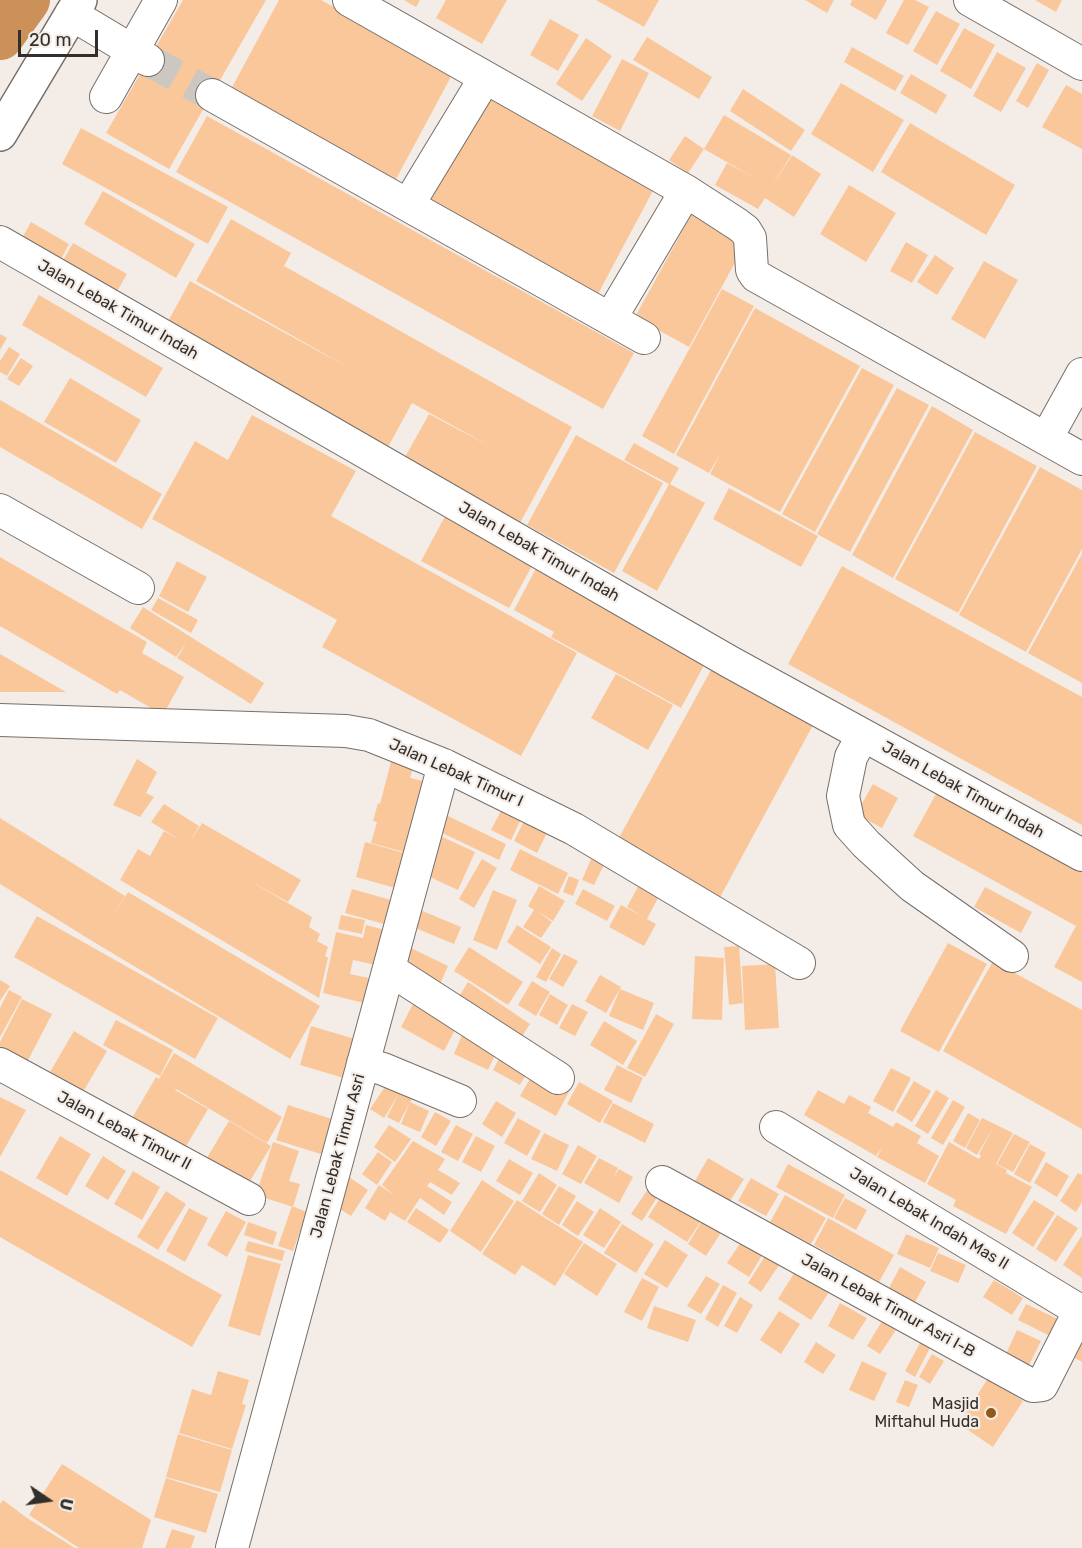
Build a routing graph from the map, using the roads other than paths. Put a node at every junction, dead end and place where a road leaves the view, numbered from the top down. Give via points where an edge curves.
1 (160, 0) edge
2 (350, 0) edge
3 (970, 0) edge
4 (75, 7) edge
5 (140, 56) junction
6 (1082, 64) edge
7 (485, 78) junction
8 (212, 95) tunnel mouth
9 (106, 97) dead end
10 (0, 134) edge
11 (686, 191) junction
12 (408, 206) junction
13 (0, 242) edge
14 (609, 319) junction
15 (645, 338) dead end
16 (1082, 374) edge
17 (1046, 439) junction
18 (1082, 459) edge
19 (0, 510) edge
20 (138, 588) dead end
21 (0, 720) edge
22 (863, 735) junction
23 (444, 765) junction
24 (1082, 855) edge
25 (1012, 956) dead end
26 (799, 963) dead end
27 (389, 969) junction
28 (363, 1063) junction
29 (0, 1064) edge
30 (558, 1078) dead end
31 (460, 1101) dead end
32 (776, 1126) dead end
33 (662, 1182) dead end
34 (249, 1198) dead end
35 (1081, 1311) edge
36 (232, 1548) edge

1 - 5 street
2 - 7 street
3 - 6 street
4 - 5 street
4 - 10 main road
5 - 9 street
7 - 11 street
7 - 12 street
8 - 12 street
11 - 14 street
11 - 17 street via 745,230 750,238 752,270 756,276
12 - 14 street
13 - 22 street, Jalan Lebak Timur Indah
14 - 15 street
16 - 17 street
17 - 18 street
19 - 20 street
21 - 23 street, Jalan Lebak Timur I via 346,731 369,735
22 - 24 street, Jalan Lebak Timur Indah
22 - 25 street via 851,758 843,796 849,825 912,886
23 - 26 street, Jalan Lebak Timur I via 574,829
23 - 27 street, Jalan Lebak Timur Asri
27 - 28 street, Jalan Lebak Timur Asri
27 - 30 street
28 - 31 street
28 - 36 street, Jalan Lebak Timur Asri
29 - 34 street, Jalan Lebak Timur II
32 - 35 street, Jalan Lebak Indah Mas II
33 - 35 street, Jalan Lebak Timur Asri I-B via 1033,1386 1042,1384

